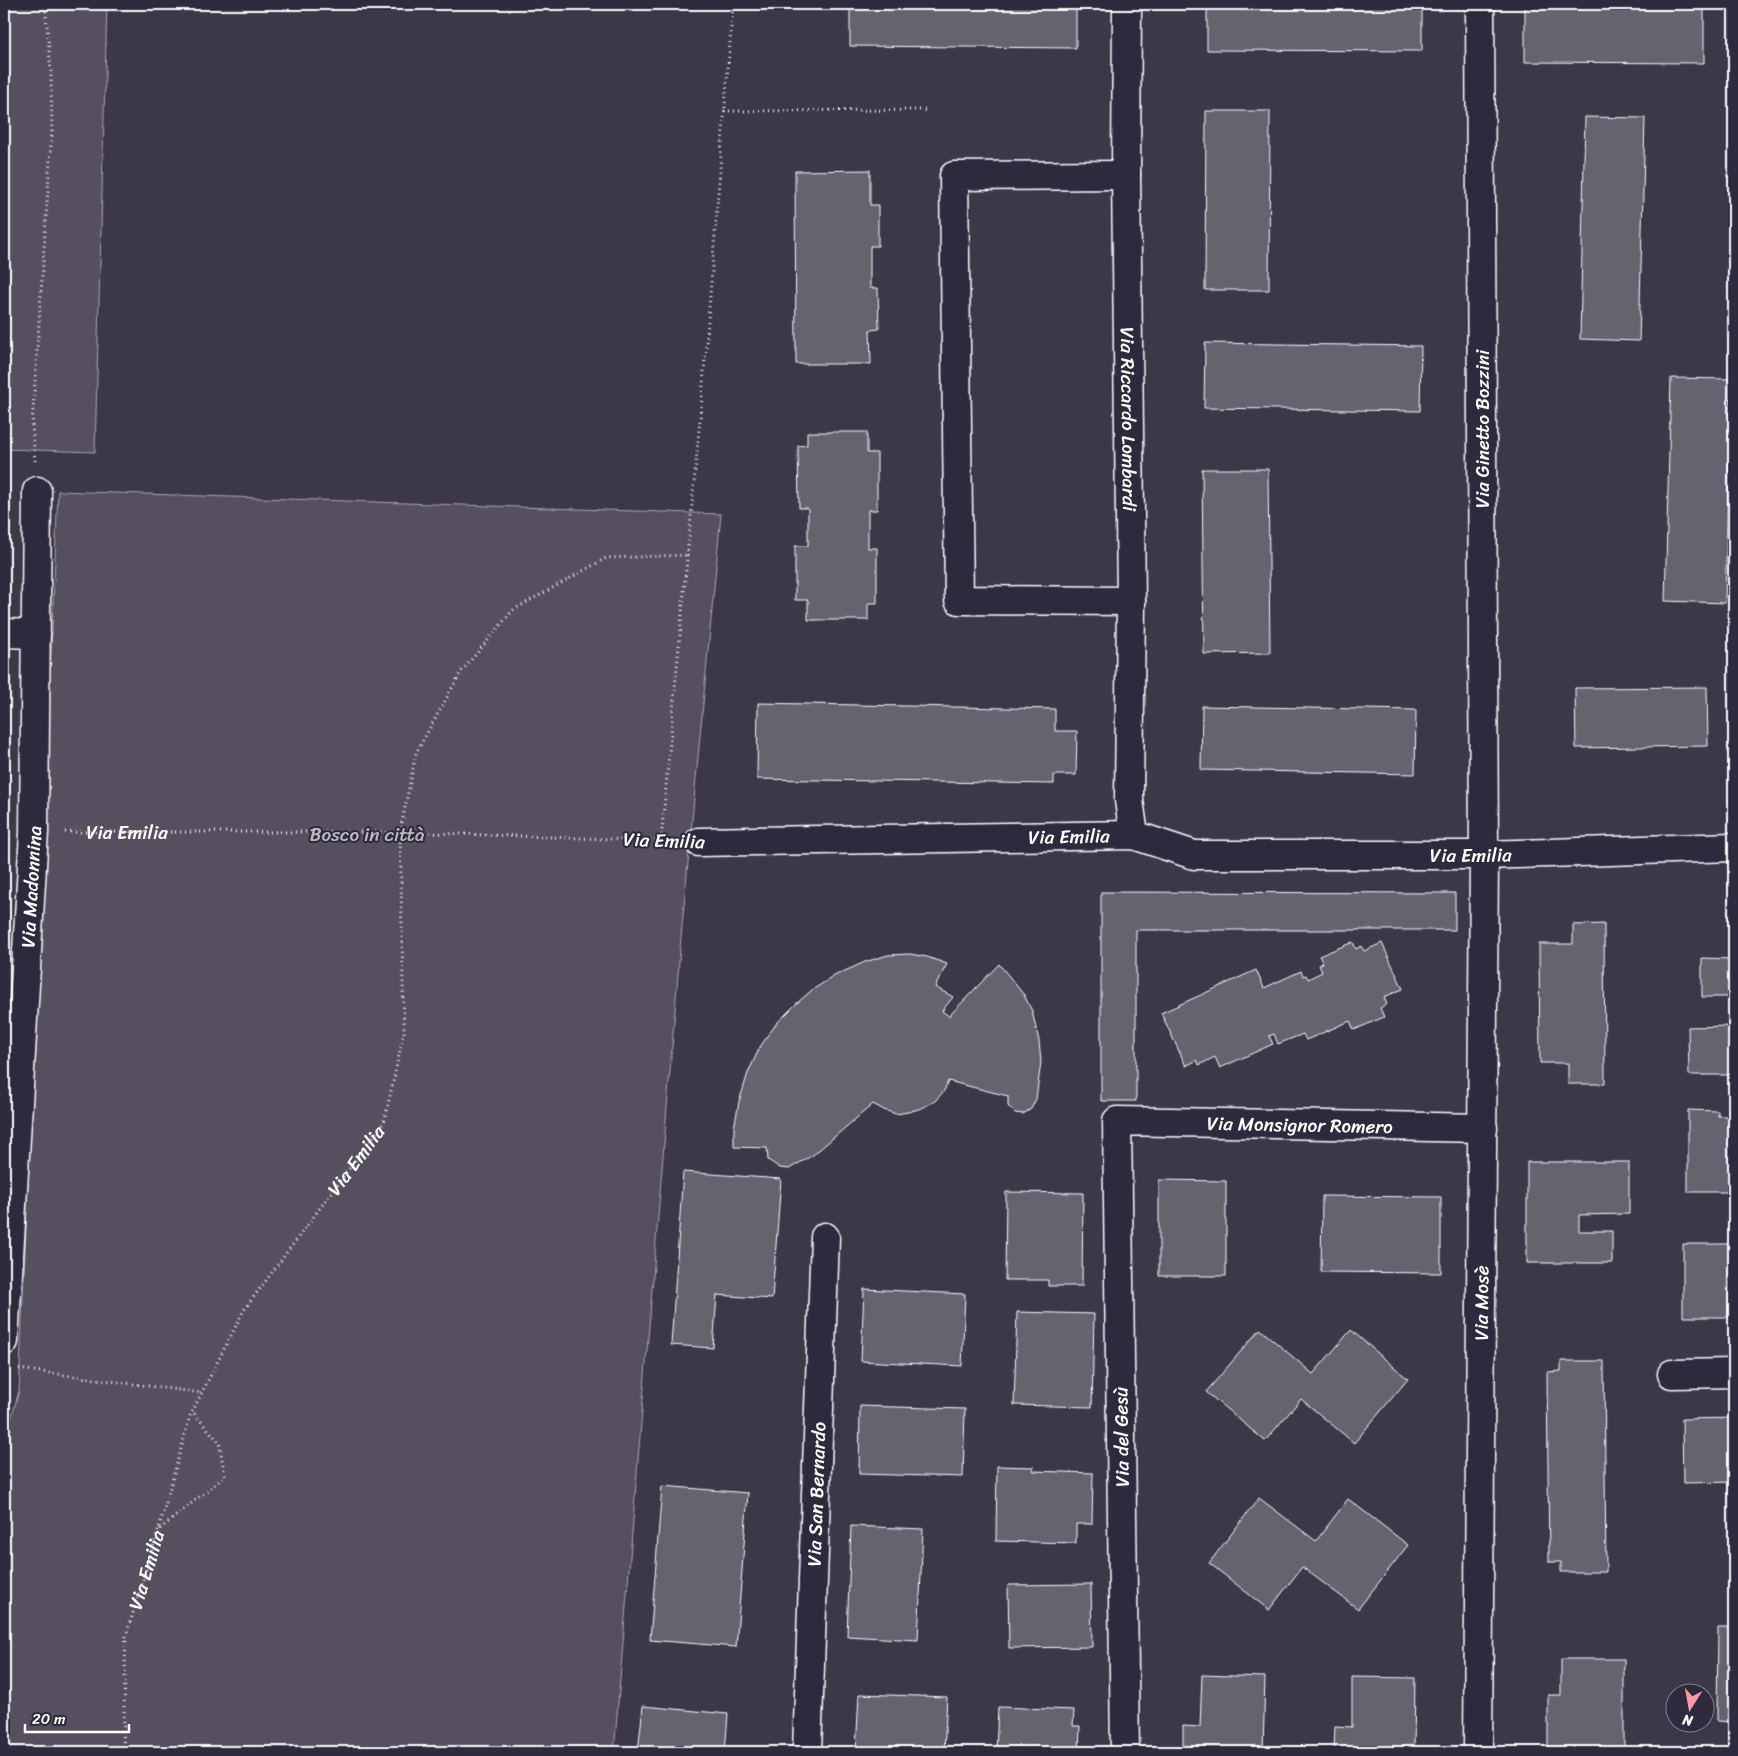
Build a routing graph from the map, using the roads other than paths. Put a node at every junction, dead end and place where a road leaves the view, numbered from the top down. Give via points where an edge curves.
1 (1127, 4) edge
2 (1480, 4) edge
3 (1126, 175) junction
4 (37, 491) road end
5 (1131, 600) junction
6 (4, 633) edge
7 (36, 634) junction
8 (1134, 835) junction
9 (700, 842) road end
10 (1734, 847) edge
11 (1484, 855) junction
12 (13, 1004) edge
13 (1117, 1121) joint
14 (1483, 1128) junction
15 (825, 1237) dead end
16 (4, 1341) edge
17 (1734, 1373) edge
18 (1672, 1374) dead end
19 (807, 1752) edge
20 (1125, 1752) edge
21 (1478, 1752) edge

1 - 3 street, Via Riccardo Lombardi
2 - 11 street, Via Ginetto Bozzini
3 - 5 street, Via Riccardo Lombardi
3 - 5 street via 954,176 959,600
4 - 7 street, Via Madonnina
5 - 8 street, Via Riccardo Lombardi via 1128,800
6 - 7 street
7 - 12 street, Via Madonnina via 34,832
8 - 9 street, Via Emilia
8 - 11 street, Via Emilia via 1194,855
10 - 11 street, Via Emilia
11 - 14 street, Via Mosè
12 - 16 street, Via Madonnina
13 - 14 street, Via Monsignor Romero
13 - 20 street, Via del Gesù
14 - 21 street, Via Mosè
15 - 19 street, Via San Bernardo
17 - 18 street

